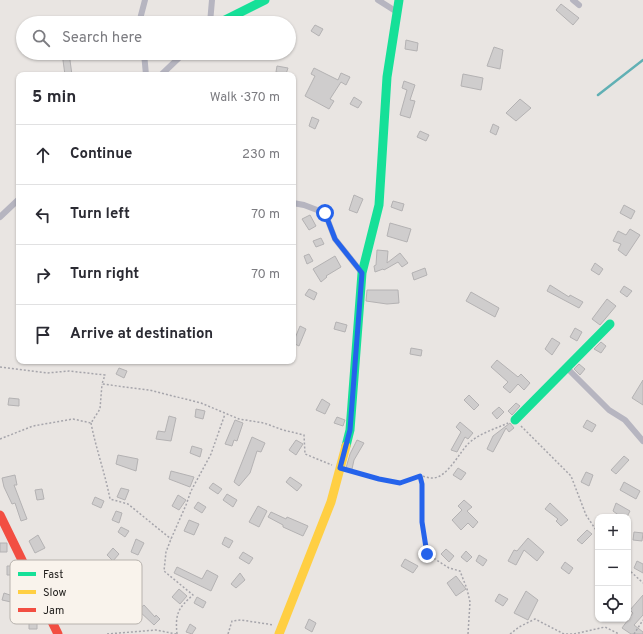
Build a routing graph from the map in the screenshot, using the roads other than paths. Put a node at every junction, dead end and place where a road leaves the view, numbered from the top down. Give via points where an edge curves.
1 (144, 0) edge
2 (212, 0) edge
3 (265, 0) edge
4 (378, 0) edge
5 (399, 0) edge
6 (573, 0) edge
7 (579, 5) dead end
8 (398, 12) junction
9 (141, 16) edge
10 (211, 16) edge
11 (233, 16) edge
12 (145, 60) edge
13 (177, 60) edge
14 (146, 72) edge
15 (164, 72) edge
16 (16, 202) edge
17 (296, 204) edge
18 (0, 217) edge
19 (362, 273) junction
20 (610, 324) dead end
21 (567, 368) junction
22 (515, 420) road end
23 (643, 441) edge
24 (0, 515) edge
25 (22, 560) edge
26 (53, 624) edge
27 (281, 631) edge
28 (58, 634) edge

1 - 9 street
2 - 10 street
3 - 11 street
4 - 8 street
5 - 8 street
6 - 7 street
8 - 19 street via 387,77 378,205
12 - 14 street
13 - 15 street
16 - 18 street
17 - 19 street via 325,213 335,239
19 - 27 street via 350,430 331,502
20 - 21 street
21 - 22 street
21 - 23 street via 609,410 625,420
24 - 25 street
26 - 28 street

